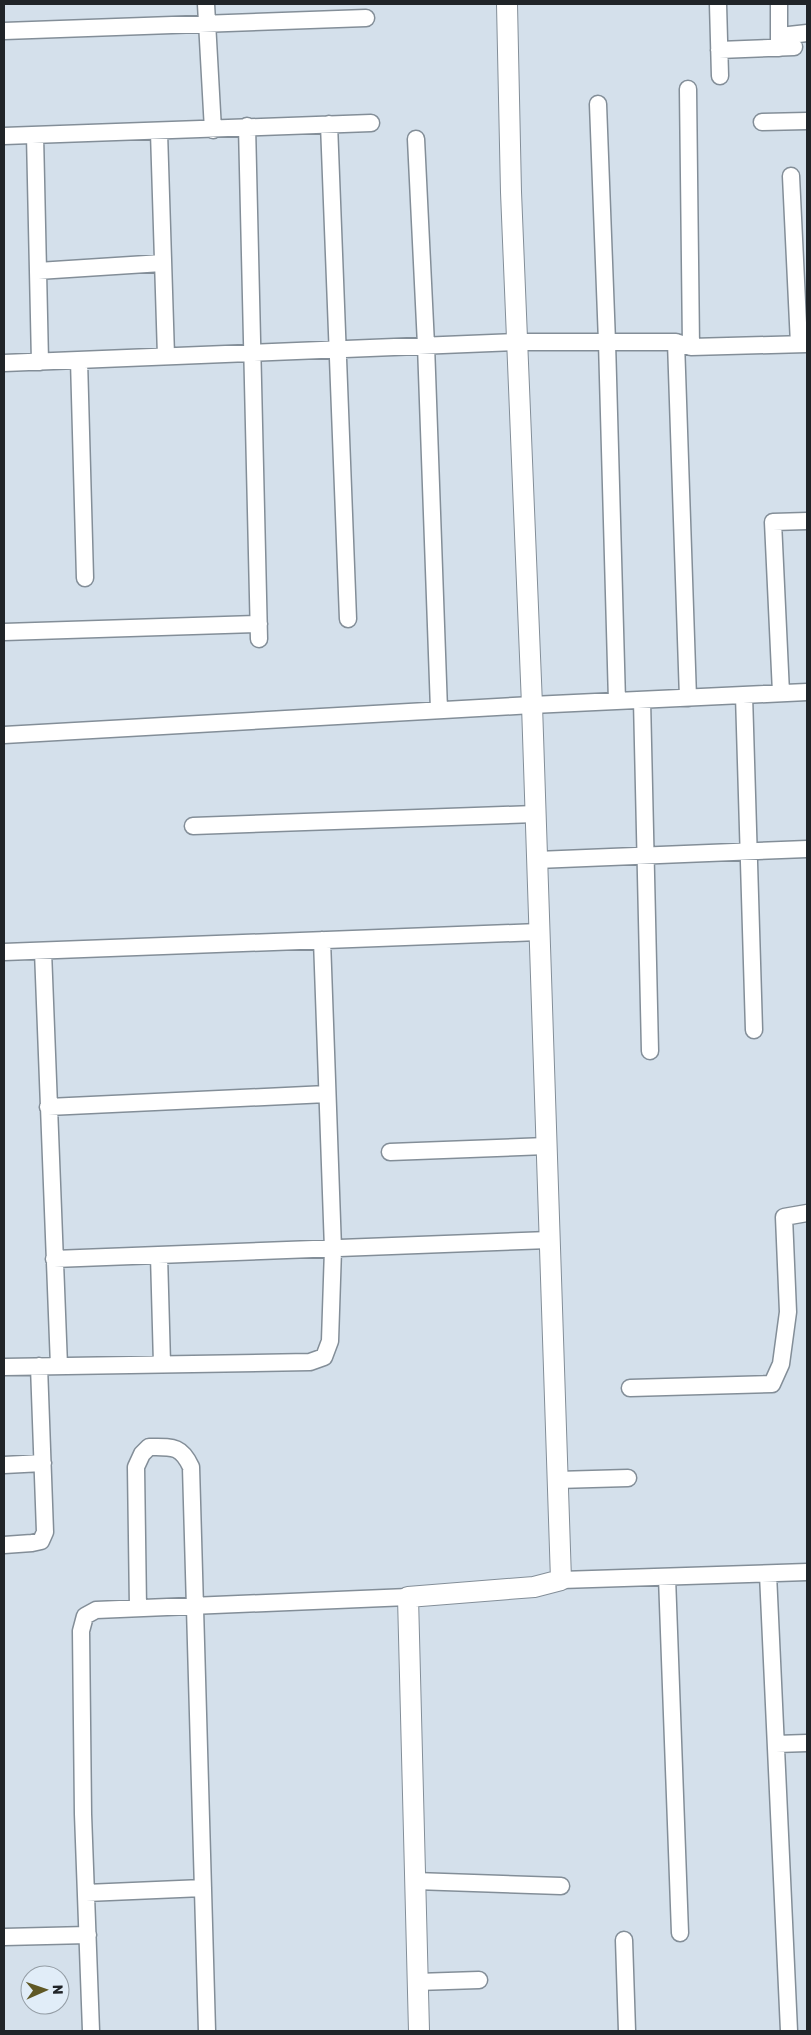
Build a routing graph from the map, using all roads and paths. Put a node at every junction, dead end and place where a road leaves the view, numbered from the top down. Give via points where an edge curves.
1 (206, 4) edge
2 (507, 4) edge
3 (718, 4) edge
4 (779, 4) edge
5 (366, 18) dead end
6 (207, 23) junction
7 (4, 31) edge
8 (807, 33) edge
9 (784, 44) junction
10 (720, 50) junction
11 (720, 76) dead end
12 (688, 89) dead end
13 (598, 104) dead end
14 (762, 122) dead end
15 (807, 122) edge
16 (371, 123) dead end
17 (329, 124) junction
18 (247, 126) junction
19 (213, 130) junction
20 (159, 132) junction
21 (36, 135) junction
22 (4, 136) edge
23 (416, 139) dead end
24 (791, 176) dead end
25 (162, 263) junction
26 (38, 271) junction
27 (517, 342) junction
28 (608, 342) junction
29 (803, 344) edge
30 (426, 345) junction
31 (684, 345) junction
32 (339, 349) junction
33 (251, 353) junction
34 (166, 356) junction
35 (79, 360) junction
36 (40, 362) junction
37 (4, 363) edge
38 (807, 521) edge
39 (85, 578) dead end
40 (348, 619) dead end
41 (4, 632) edge
42 (807, 692) edge
43 (781, 693) junction
44 (744, 695) junction
45 (688, 698) junction
46 (642, 700) junction
47 (616, 701) junction
48 (532, 705) junction
49 (439, 710) junction
50 (4, 735) edge
51 (535, 814) junction
52 (193, 826) dead end
53 (807, 849) edge
54 (749, 852) junction
55 (645, 856) junction
56 (537, 860) junction
57 (539, 932) junction
58 (322, 940) junction
59 (43, 951) junction
60 (4, 952) edge
61 (754, 1030) dead end
62 (650, 1052) dead end
63 (328, 1094) junction
64 (48, 1107) junction
65 (546, 1146) junction
66 (390, 1152) dead end
67 (807, 1213) edge
68 (549, 1240) junction
69 (333, 1249) junction
70 (160, 1255) junction
71 (54, 1259) junction
72 (162, 1364) junction
73 (39, 1366) junction
74 (59, 1366) junction
75 (4, 1367) edge
76 (630, 1388) dead end
77 (42, 1463) junction
78 (4, 1465) edge
79 (628, 1478) dead end
80 (557, 1480) junction
81 (4, 1545) edge
82 (807, 1572) edge
83 (768, 1574) junction
84 (667, 1577) junction
85 (561, 1580) junction
86 (408, 1597) junction
87 (195, 1606) junction
88 (138, 1608) junction
89 (807, 1743) edge
90 (776, 1744) junction
91 (415, 1882) junction
92 (561, 1886) dead end
93 (203, 1888) junction
94 (86, 1893) junction
95 (680, 1932) dead end
96 (88, 1935) junction
97 (4, 1937) edge
98 (624, 1940) dead end
99 (480, 1980) dead end
100 (417, 1982) junction
101 (92, 2031) edge
102 (207, 2031) edge
103 (419, 2031) edge
104 (627, 2031) edge
105 (789, 2031) edge

1 - 6 street
2 - 27 street
3 - 10 street
4 - 9 street
5 - 6 street
6 - 7 street
6 - 19 street
8 - 9 street
9 - 10 street
10 - 11 street
12 - 31 street
13 - 28 street
14 - 15 street
16 - 17 street
17 - 18 street
17 - 32 street
18 - 19 street
18 - 33 street
19 - 20 street
20 - 21 street
20 - 25 street
21 - 22 street
21 - 26 street
23 - 30 street
24 - 29 street
25 - 26 street
25 - 34 street
26 - 36 street
27 - 28 street
27 - 30 street
27 - 48 street
28 - 31 street
28 - 47 street
29 - 31 street
30 - 32 street
30 - 49 street
31 - 45 street
32 - 33 street
32 - 40 street
33 - 34 street
33 - 41 street via 259,631
34 - 35 street
35 - 36 street
35 - 39 street
36 - 37 street
38 - 43 street via 773,522
42 - 43 street
43 - 44 street
44 - 45 street
44 - 54 street
45 - 46 street
46 - 47 street
46 - 55 street
47 - 48 street
48 - 49 street
48 - 51 street
49 - 50 street
51 - 52 street
51 - 56 street
53 - 54 street
54 - 55 street
54 - 61 street
55 - 56 street
55 - 62 street
56 - 57 street
57 - 58 street
57 - 65 street
58 - 59 street
58 - 63 street
59 - 60 street
59 - 64 street
63 - 64 street
63 - 69 street
64 - 71 street
65 - 66 street
65 - 68 street
67 - 76 street via 784,1217 788,1312 781,1364 772,1384
68 - 69 street
68 - 80 street
69 - 70 street
69 - 72 street via 330,1341 324,1357 310,1362
70 - 71 street
70 - 72 street
71 - 74 street
72 - 74 street
73 - 74 street
73 - 75 street
73 - 77 street
77 - 78 street
77 - 81 street via 45,1532 41,1541
79 - 80 street
80 - 85 street
82 - 83 street
83 - 84 street
83 - 90 street
84 - 85 street
84 - 95 street
85 - 86 street via 534,1586
86 - 87 street
86 - 91 street
87 - 88 street
87 - 88 street via 192,1467 185,1454 172,1447 149,1447 136,1467
87 - 93 street
88 - 94 street via 96,1610 85,1616 81,1631
89 - 90 street
90 - 105 street
91 - 92 street
91 - 100 street
93 - 94 street
93 - 102 street
94 - 96 street
96 - 97 street
96 - 101 street
98 - 104 street
99 - 100 street
100 - 103 street

